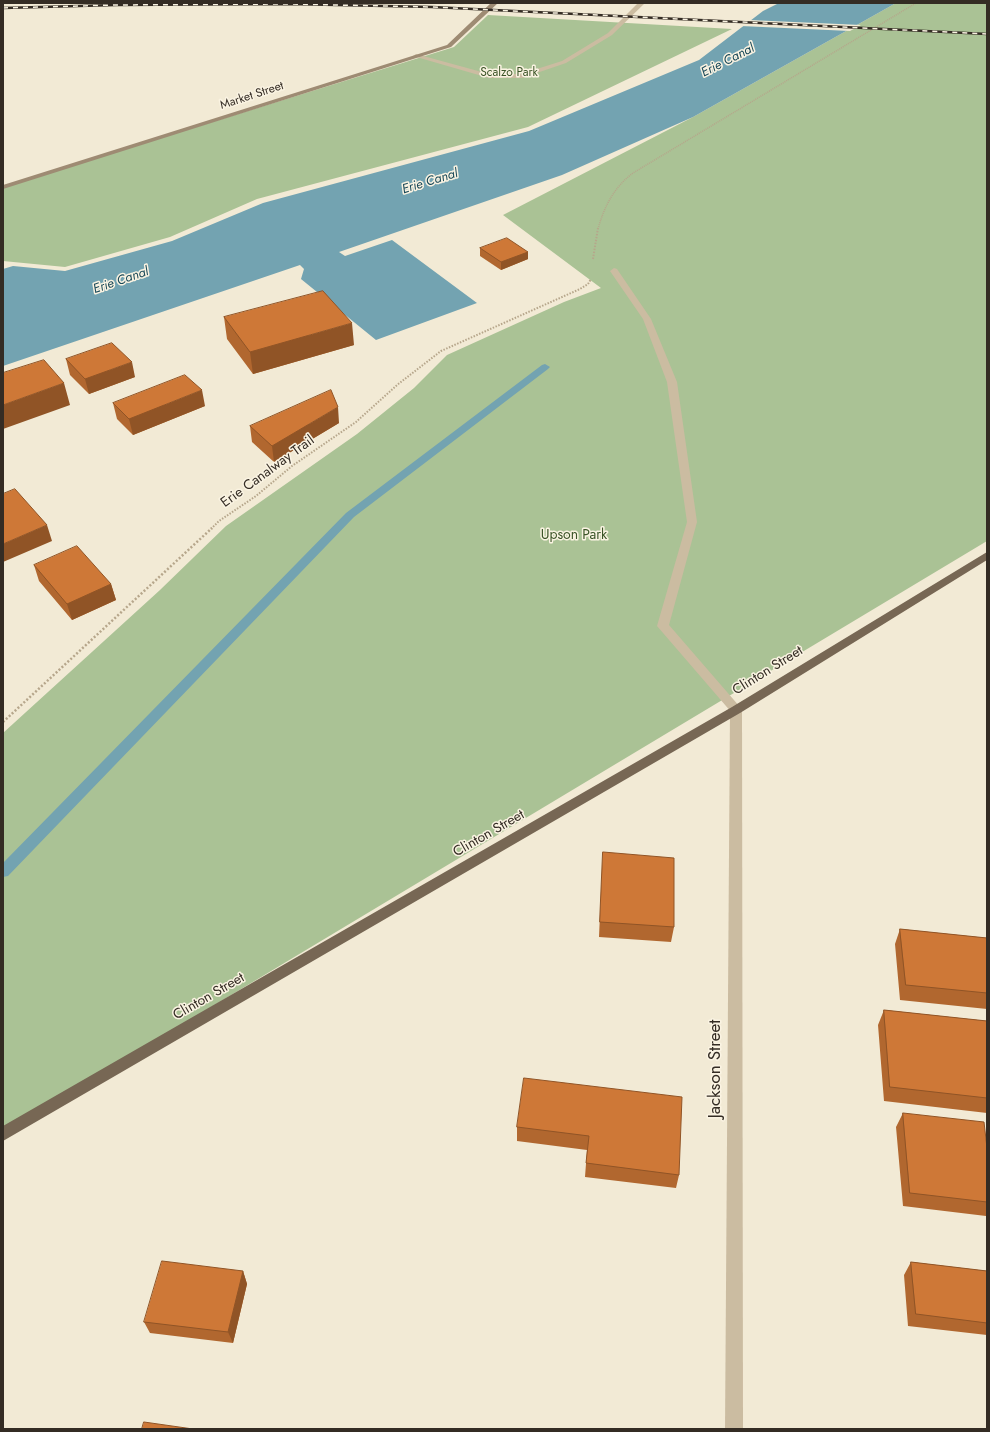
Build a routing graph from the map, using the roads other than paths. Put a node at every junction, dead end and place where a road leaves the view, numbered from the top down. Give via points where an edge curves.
1 (495, 3) edge
2 (642, 3) edge
3 (416, 56) junction
4 (3, 187) edge
5 (614, 271) dead end
6 (987, 554) edge
7 (736, 710) junction
8 (3, 1134) edge
9 (734, 1429) edge

1 - 3 street, Market Street via 449,46
2 - 3 street via 604,38 564,62 522,76 489,76
3 - 4 street, Market Street
5 - 7 street via 647,319 672,382 691,514 692,522 662,626
6 - 7 main road, Clinton Street
7 - 8 main road, Clinton Street
7 - 9 street, Jackson Street

